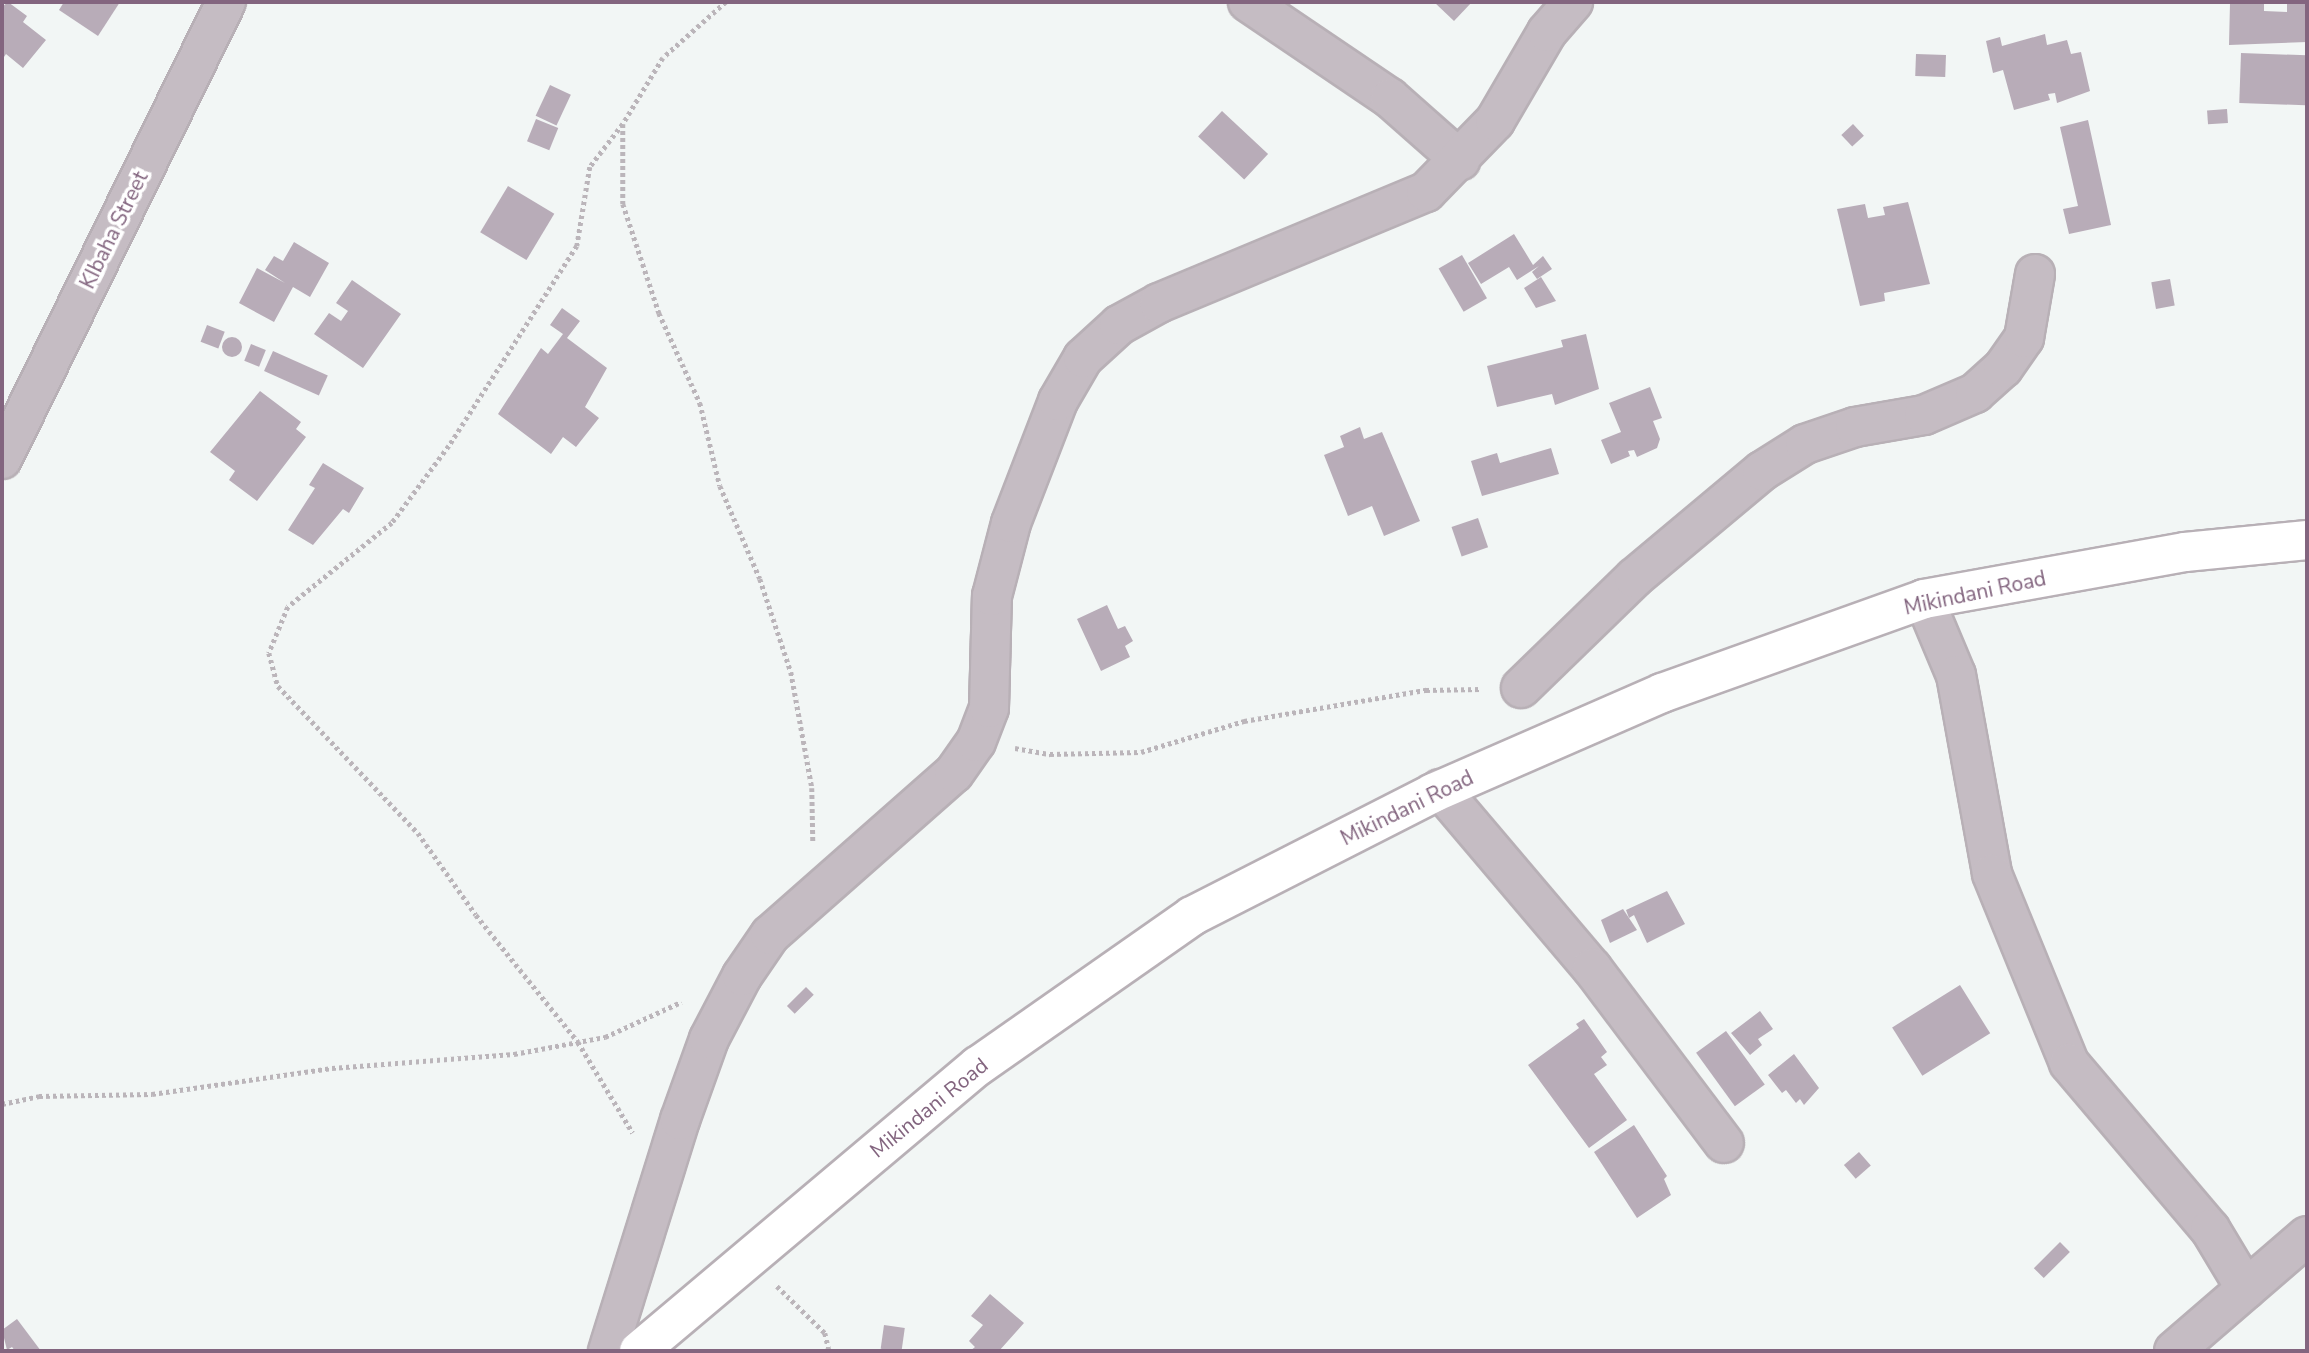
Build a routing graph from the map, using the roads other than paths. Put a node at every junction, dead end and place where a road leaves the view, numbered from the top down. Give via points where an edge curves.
1 (226, 2) edge
2 (1248, 2) edge
3 (1573, 2) edge
4 (1460, 160) junction
5 (2035, 274) dead end
6 (2, 459) edge
7 (2307, 540) edge
8 (1924, 599) junction
9 (1521, 688) road end
10 (1440, 789) junction
11 (1724, 1143) dead end
12 (2307, 1236) edge
13 (2246, 1289) junction
14 (608, 1351) edge
15 (639, 1351) edge
16 (2174, 1351) edge

1 - 6 street, KIbaha Street
2 - 4 street via 1390,98
3 - 4 street via 1547,32 1495,121
4 - 14 street via 1426,192 1159,303 1119,325 1083,358 1058,401 1010,523 992,596 989,708 976,742 954,773 770,935 742,976 709,1039
5 - 9 street via 2024,338 2003,368 1975,393 1924,415 1855,428 1805,444 1762,471 1634,578
7 - 8 highway, Mikindani Road via 2185,552
8 - 10 highway, Mikindani Road via 1662,693
8 - 13 street via 1955,675 1992,874 2069,1063 2210,1229
10 - 11 street via 1592,968
10 - 15 highway, Mikindani Road via 1192,916 978,1066
12 - 13 street
13 - 16 street

